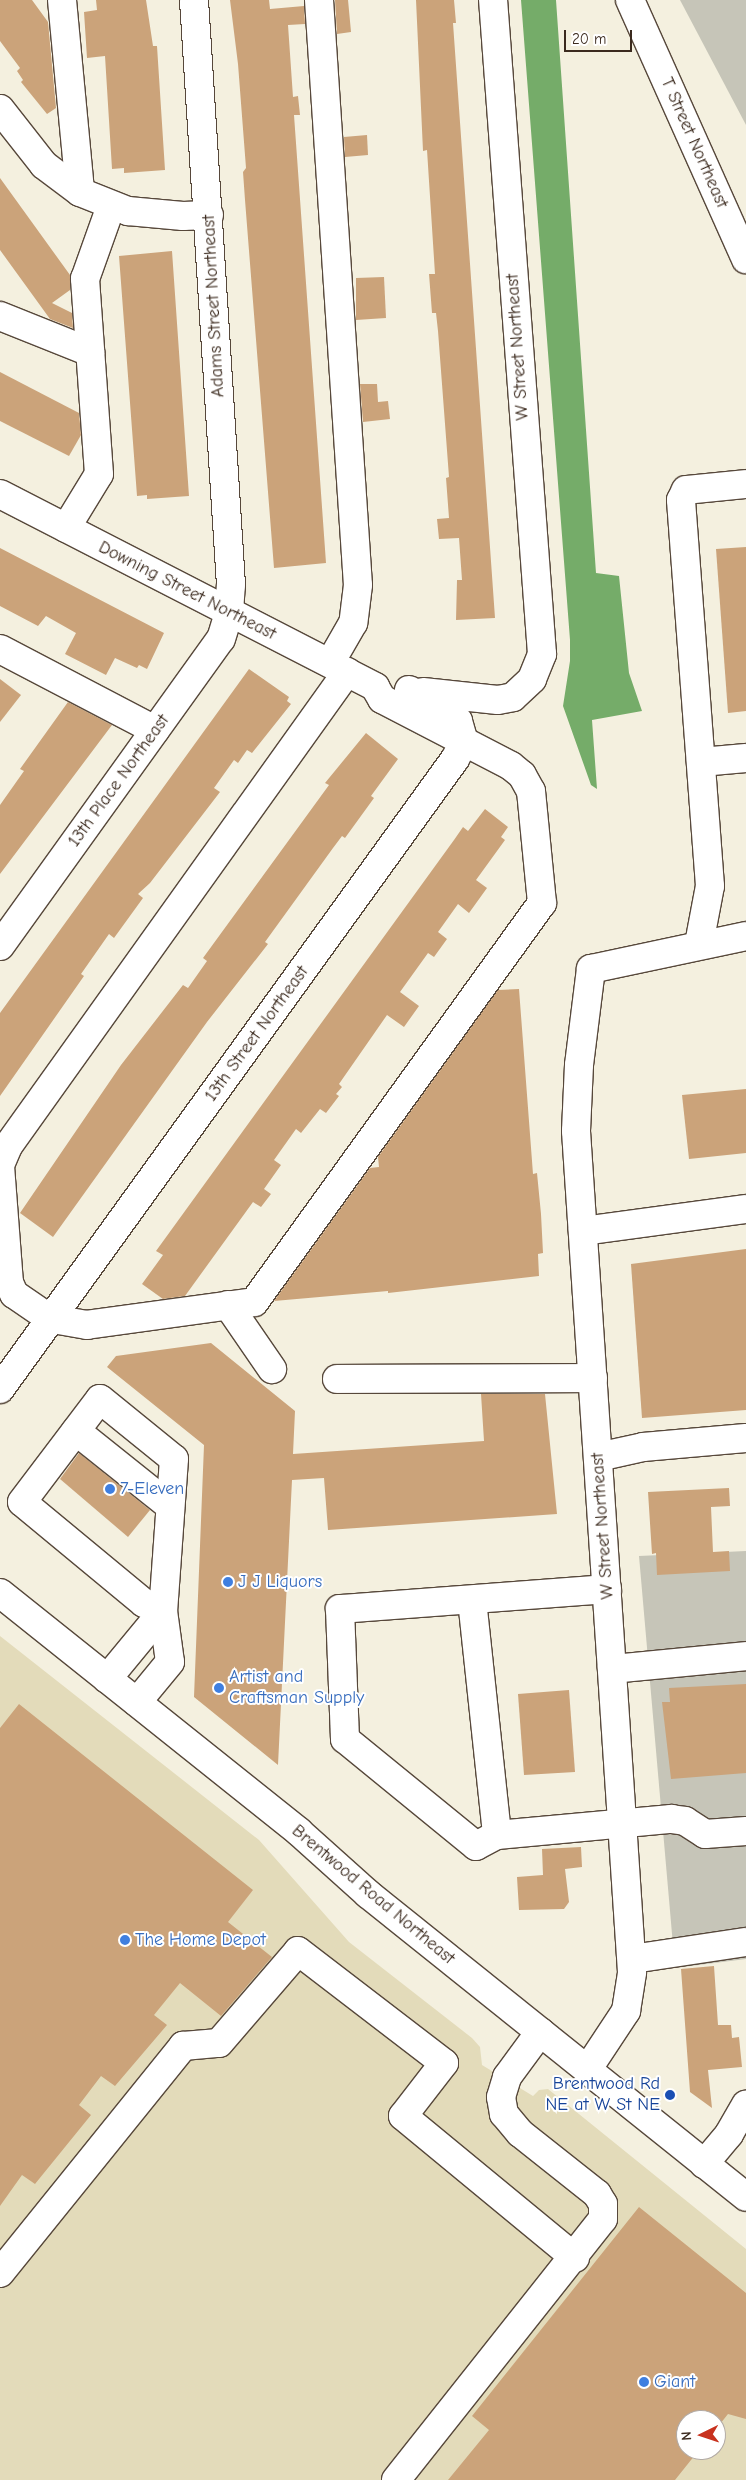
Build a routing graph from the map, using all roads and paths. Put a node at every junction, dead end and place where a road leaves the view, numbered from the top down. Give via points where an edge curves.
1 (62, 0) edge
2 (194, 0) edge
3 (319, 0) edge
4 (493, 0) edge
5 (630, 0) edge
6 (0, 109) edge
7 (80, 192) junction
8 (110, 206) junction
9 (209, 215) junction
10 (746, 259) edge
11 (0, 316) edge
12 (90, 352) junction
13 (746, 484) edge
14 (0, 494) edge
15 (66, 528) junction
16 (229, 612) junction
17 (0, 649) edge
18 (338, 668) junction
19 (375, 686) junction
20 (524, 689) joint
21 (409, 690) junction
22 (155, 730) junction
23 (464, 742) junction
24 (746, 758) edge
25 (701, 762) junction
26 (746, 936) edge
27 (699, 944) junction
28 (0, 946) edge
29 (0, 1166) edge
30 (746, 1209) edge
31 (583, 1231) junction
32 (228, 1305) junction
33 (49, 1318) junction
34 (272, 1369) dead end
35 (593, 1378) junction
36 (337, 1379) dead end
37 (0, 1389) edge
38 (76, 1431) junction
39 (746, 1438) edge
40 (598, 1457) junction
41 (170, 1506) junction
42 (607, 1589) junction
43 (0, 1593) edge
44 (472, 1600) junction
45 (163, 1610) junction
46 (746, 1656) edge
47 (612, 1669) junction
48 (107, 1679) junction
49 (137, 1702) junction
50 (623, 1822) junction
51 (746, 1831) edge
52 (498, 1835) junction
53 (746, 1942) edge
54 (632, 1959) junction
55 (540, 2032) junction
56 (587, 2070) junction
57 (746, 2104) edge
58 (704, 2164) junction
59 (746, 2197) edge
60 (574, 2258) junction
61 (0, 2273) edge
62 (396, 2480) edge

1 - 7 street
2 - 9 street, Adams Street Northeast
3 - 18 street via 358,585 353,623
4 - 20 street, W Street Northeast via 543,637 540,663
5 - 10 street, T Street Northeast
6 - 7 street via 44,165
7 - 8 street
8 - 9 street via 146,214
8 - 12 street via 85,279
9 - 16 street, Adams Street Northeast via 231,585
11 - 12 street
12 - 15 street via 100,474
13 - 25 street via 686,490 681,500
14 - 15 street, Downing Street Northeast
15 - 16 street, Downing Street Northeast
16 - 18 street, Downing Street Northeast
16 - 22 street, 13th Place Northeast via 221,639
17 - 22 street
18 - 19 street, Downing Street Northeast
18 - 29 street via 8,1146
19 - 21 street, Downing Street Northeast via 390,684
19 - 23 street, Downing Street Northeast via 382,699
20 - 21 street, Downing Street Northeast via 513,697 498,700
21 - 23 street via 447,710 458,721
22 - 28 street, 13th Place Northeast
23 - 32 street, Downing Street Northeast via 510,766 522,775 531,792 542,903 254,1302
23 - 33 street, 13th Street Northeast
24 - 25 street
25 - 27 street via 710,886
26 - 27 street
27 - 31 street, W Street Northeast via 591,969 576,1109
29 - 33 street via 9,1283 14,1294
30 - 31 street
31 - 35 street, W Street Northeast
32 - 33 street, Downing Street Northeast via 87,1325
32 - 34 street
33 - 37 street, 13th Street Northeast
35 - 36 street
35 - 40 street, W Street Northeast
38 - 41 street
38 - 41 street via 100,1399 174,1459
38 - 45 street via 22,1502 144,1603
39 - 40 street via 643,1447
40 - 42 street, W Street Northeast
41 - 45 street
42 - 44 street
42 - 47 street, W Street Northeast
43 - 48 street, Brentwood Road Northeast
44 - 52 street
44 - 52 street via 340,1609 345,1739 476,1846
45 - 48 street
45 - 49 street via 170,1662
46 - 47 street
47 - 50 street, W Street Northeast
48 - 49 street, Brentwood Road Northeast
49 - 55 street, Brentwood Road Northeast
50 - 51 street via 671,1819 685,1822 705,1834
50 - 52 street
50 - 54 street, W Street Northeast
53 - 54 street
54 - 56 street, W Street Northeast via 626,2011
55 - 56 street, Brentwood Road Northeast
55 - 60 street via 509,2072 502,2090 502,2106 514,2128 601,2199 604,2214 601,2224
56 - 58 street, Brentwood Road Northeast
57 - 58 street via 729,2134
58 - 59 street, Brentwood Road Northeast
60 - 61 street via 403,2116 444,2063 298,1951 219,2043 183,2046
60 - 62 street

